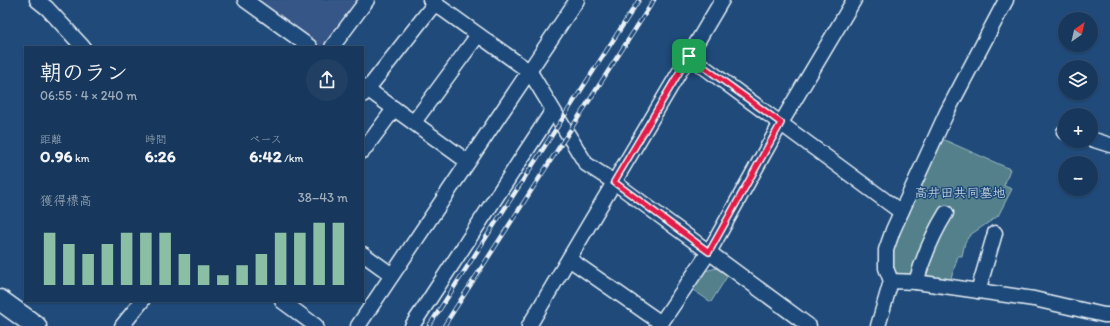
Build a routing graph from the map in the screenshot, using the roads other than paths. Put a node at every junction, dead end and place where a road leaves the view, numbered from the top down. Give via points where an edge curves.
1 (37, 0) edge
2 (244, 0) edge
3 (367, 0) edge
4 (577, 0) edge
5 (722, 0) edge
6 (854, 0) edge
7 (433, 2) edge
8 (1001, 2) edge
9 (478, 35) junction
10 (82, 46) edge
11 (309, 46) edge
12 (333, 46) edge
13 (689, 56) junction
14 (530, 72) junction
15 (364, 90) edge
16 (394, 109) junction
17 (553, 110) junction
18 (414, 122) junction
19 (781, 123) junction
20 (1098, 141) edge
21 (1110, 145) edge
22 (364, 150) edge
23 (468, 162) junction
24 (614, 182) junction
25 (901, 212) junction
26 (946, 213) dead end
27 (996, 233) dead end
28 (709, 252) junction
29 (364, 255) edge
30 (569, 259) junction
31 (392, 275) junction
32 (891, 281) junction
33 (916, 282) junction
34 (978, 291) junction
35 (0, 300) edge
36 (141, 302) edge
37 (283, 302) edge
38 (1107, 315) edge
39 (660, 324) edge
40 (36, 326) edge
41 (122, 326) edge
42 (316, 326) edge
43 (358, 326) edge
44 (412, 326) edge
45 (529, 326) edge
46 (810, 326) edge
47 (878, 326) edge

1 - 10 street
2 - 11 street
3 - 12 street
4 - 14 street
5 - 13 street
6 - 19 street
7 - 9 street
7 - 15 street
8 - 25 street
9 - 14 street
9 - 18 street
13 - 19 street
13 - 24 street
14 - 17 street
14 - 23 street
15 - 16 street
16 - 18 street
16 - 22 street
17 - 24 street via 586,164
17 - 44 street
18 - 23 street
19 - 25 street
19 - 28 street
20 - 21 street
23 - 31 street
24 - 28 street
24 - 30 street
25 - 32 street via 886,250 886,268
26 - 33 street via 930,243
27 - 34 street
28 - 39 street
28 - 46 street
29 - 31 street
30 - 39 street
30 - 45 street
31 - 43 street
32 - 33 street
32 - 47 street
33 - 34 street
34 - 38 street via 1034,299
35 - 40 main road
36 - 41 street
37 - 42 street

